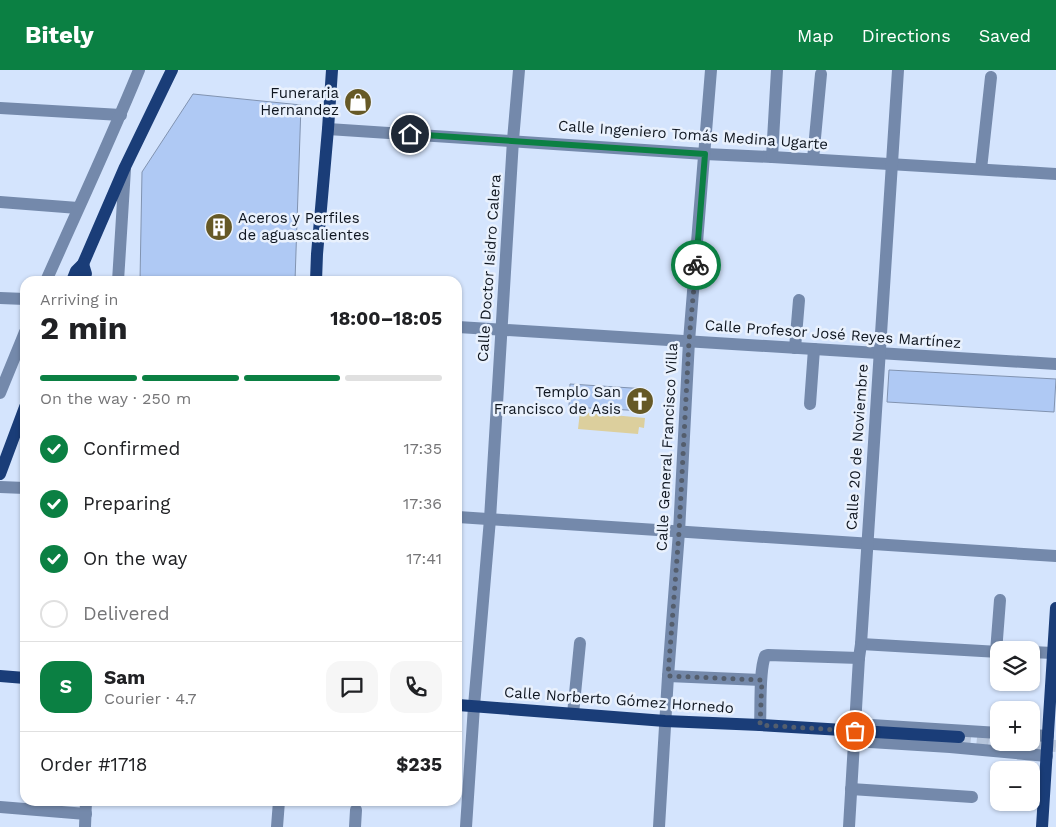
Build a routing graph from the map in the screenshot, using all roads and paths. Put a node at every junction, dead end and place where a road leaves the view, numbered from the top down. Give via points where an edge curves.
1 (139, 70) edge
2 (172, 70) edge
3 (332, 70) edge
4 (519, 70) edge
5 (711, 70) edge
6 (777, 70) edge
7 (898, 70) edge
8 (821, 74) dead end
9 (991, 77) dead end
10 (0, 108) edge
11 (121, 115) junction
12 (328, 129) junction
13 (513, 140) junction
14 (705, 154) junction
15 (772, 157) junction
16 (813, 159) junction
17 (892, 164) junction
18 (125, 167) junction
19 (980, 169) junction
20 (1056, 174) edge
21 (0, 202) edge
22 (78, 208) junction
23 (83, 264) junction
24 (48, 276) edge
25 (74, 276) edge
26 (85, 276) edge
27 (118, 276) edge
28 (316, 276) edge
29 (0, 298) edge
30 (20, 299) edge
31 (798, 300) dead end
32 (462, 327) edge
33 (501, 330) junction
34 (689, 341) junction
35 (20, 344) edge
36 (795, 348) junction
37 (814, 349) junction
38 (880, 353) junction
39 (1056, 364) edge
40 (0, 393) edge
41 (810, 404) dead end
42 (20, 420) edge
43 (0, 474) edge
44 (0, 487) edge
45 (20, 488) edge
46 (462, 517) edge
47 (490, 519) junction
48 (679, 532) junction
49 (867, 544) junction
50 (1056, 556) edge
51 (1000, 600) dead end
52 (1056, 608) edge
53 (998, 641) edge
54 (580, 643) dead end
55 (861, 644) junction
56 (990, 652) edge
57 (1040, 652) edge
58 (1053, 653) junction
59 (859, 658) junction
60 (0, 676) edge
61 (668, 676) junction
62 (20, 678) edge
63 (762, 680) junction
64 (462, 705) edge
65 (474, 706) junction
66 (573, 714) junction
67 (665, 721) junction
68 (760, 725) junction
69 (855, 732) junction
70 (990, 733) edge
71 (1040, 736) edge
72 (1048, 736) junction
73 (959, 737) tunnel mouth
74 (1047, 756) junction
75 (851, 790) junction
76 (972, 797) dead end
77 (279, 806) edge
78 (0, 807) edge
79 (356, 810) dead end
80 (86, 814) edge
81 (277, 827) edge
82 (355, 827) edge
83 (466, 827) edge
84 (659, 827) edge
85 (849, 827) edge
86 (1042, 827) edge

1 - 11 street
2 - 18 main road
3 - 12 main road
4 - 13 street, Calle Doctor Isidro Calera
5 - 14 street, Calle General Francisco Villa
6 - 15 street
7 - 17 street, Calle 20 de Noviembre
8 - 16 street
9 - 19 street
10 - 11 street
11 - 22 street
12 - 13 street, Calle Ingeniero Tomás Medina Ugarte
12 - 28 main road
13 - 14 street, Calle Ingeniero Tomás Medina Ugarte
13 - 33 street, Calle Doctor Isidro Calera
14 - 15 street, Calle Ingeniero Tomás Medina Ugarte
14 - 34 street, Calle General Francisco Villa
15 - 16 street, Calle Ingeniero Tomás Medina Ugarte
16 - 17 street, Calle Ingeniero Tomás Medina Ugarte
17 - 19 street, Calle Ingeniero Tomás Medina Ugarte
17 - 38 street, Calle 20 de Noviembre
18 - 23 main road
18 - 27 street
19 - 20 street, Calle Ingeniero Tomás Medina Ugarte
21 - 22 street
22 - 24 street
23 - 25 main road
23 - 26 main road
29 - 30 street
31 - 36 street
32 - 33 street, Calle Profesor José Reyes Martínez
33 - 34 street, Calle Profesor José Reyes Martínez
33 - 47 street, Calle Doctor Isidro Calera
34 - 36 street, Calle Profesor José Reyes Martínez
34 - 48 street, Calle General Francisco Villa
35 - 40 street
36 - 37 street, Calle Profesor José Reyes Martínez
37 - 38 street, Calle Profesor José Reyes Martínez
37 - 41 street
38 - 39 street, Calle Profesor José Reyes Martínez
38 - 49 street, Calle 20 de Noviembre
42 - 43 main road
44 - 45 street
46 - 47 street
47 - 48 street
47 - 65 street, Calle Doctor Isidro Calera
48 - 49 street
48 - 61 street, Calle General Francisco Villa
49 - 50 street
49 - 55 street, Calle 20 de Noviembre
51 - 53 street
52 - 58 main road
54 - 66 street
55 - 56 street
55 - 59 street, Calle 20 de Noviembre
57 - 58 street
58 - 72 main road
59 - 63 street via 768,655 764,660
59 - 69 street, Calle 20 de Noviembre
60 - 62 main road
61 - 63 street
61 - 67 street, Calle General Francisco Villa
63 - 68 street
64 - 65 main road, Calle Norberto Gómez Hornedo
65 - 66 main road, Calle Norberto Gómez Hornedo
65 - 83 street, Calle Doctor Isidro Calera
66 - 67 main road, Calle Norberto Gómez Hornedo
67 - 68 main road, Calle Norberto Gómez Hornedo
67 - 84 street, Calle General Francisco Villa
68 - 69 main road, Calle Norberto Gómez Hornedo
69 - 70 street, Calle Norberto Gómez Hornedo
69 - 73 main road, Calle Norberto Gómez Hornedo
69 - 74 street, Calle Norberto Gómez Hornedo via 950,747
69 - 75 street, Calle 20 de Noviembre
71 - 72 street
72 - 74 main road
74 - 86 main road
75 - 76 street
75 - 85 street, Calle 20 de Noviembre
77 - 81 street
78 - 80 street
79 - 82 street

